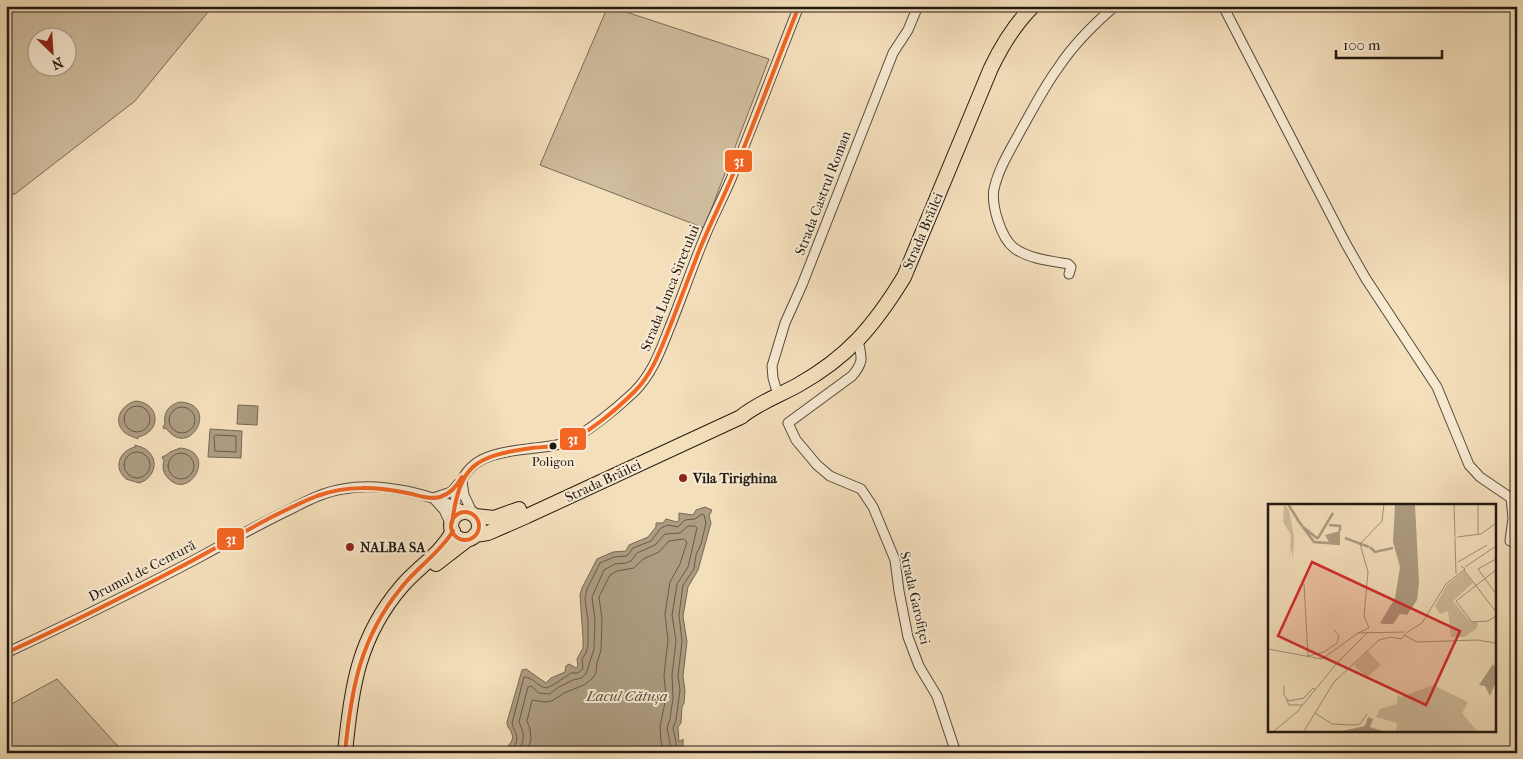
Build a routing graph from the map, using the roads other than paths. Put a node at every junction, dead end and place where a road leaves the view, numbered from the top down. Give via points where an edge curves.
1 (799, 6) edge
2 (918, 6) edge
3 (1033, 6) edge
4 (1115, 6) edge
5 (1223, 6) edge
6 (1070, 274) dead end
7 (858, 341) junction
8 (778, 395) junction
9 (462, 477) junction
10 (594, 480) junction
11 (433, 498) junction
12 (454, 505) junction
13 (472, 514) junction
14 (452, 527) junction
15 (471, 537) junction
16 (1510, 541) dead end
17 (6, 653) edge
18 (345, 753) edge
19 (354, 753) edge
20 (956, 753) edge

1 - 9 street, Strada Lunca Siretului via 663,345 647,376 623,402 573,438 558,445 494,454 472,465
2 - 8 street, Strada Castrul Roman via 893,53 785,323 772,366
3 - 7 highway, Strada Brăilei via 1012,30 990,68 904,277
4 - 6 street via 1057,68 1003,163 994,191 998,221 1014,249 1068,264
5 - 16 street via 1346,244 1437,387 1469,465 1480,477 1511,498
7 - 8 highway, Strada Brăilei via 821,370
7 - 20 street, Strada Garofiței via 862,360 852,376 788,424 796,440 817,465 830,476 861,489 873,507 895,560 908,637 919,666 937,696
8 - 10 highway, Strada Brăilei
9 - 11 street, Strada Lunca Siretului via 451,492
9 - 12 street
9 - 13 street via 462,490
10 - 13 highway, Strada Brăilei via 504,516 494,518
10 - 15 highway, Strada Brăilei via 496,529
11 - 12 street, Drumul de Centură
11 - 14 street via 444,510
11 - 17 street, Drumul de Centură via 365,487 319,496 112,603
12 - 13 street, Drumul de Centură
12 - 14 street
13 - 14 highway via 460,514
13 - 15 highway via 479,524
14 - 15 highway via 460,538
14 - 18 highway via 443,547 400,588 366,642 354,680
15 - 19 highway, Strada Brăilei via 422,576 406,593 378,635 362,681

